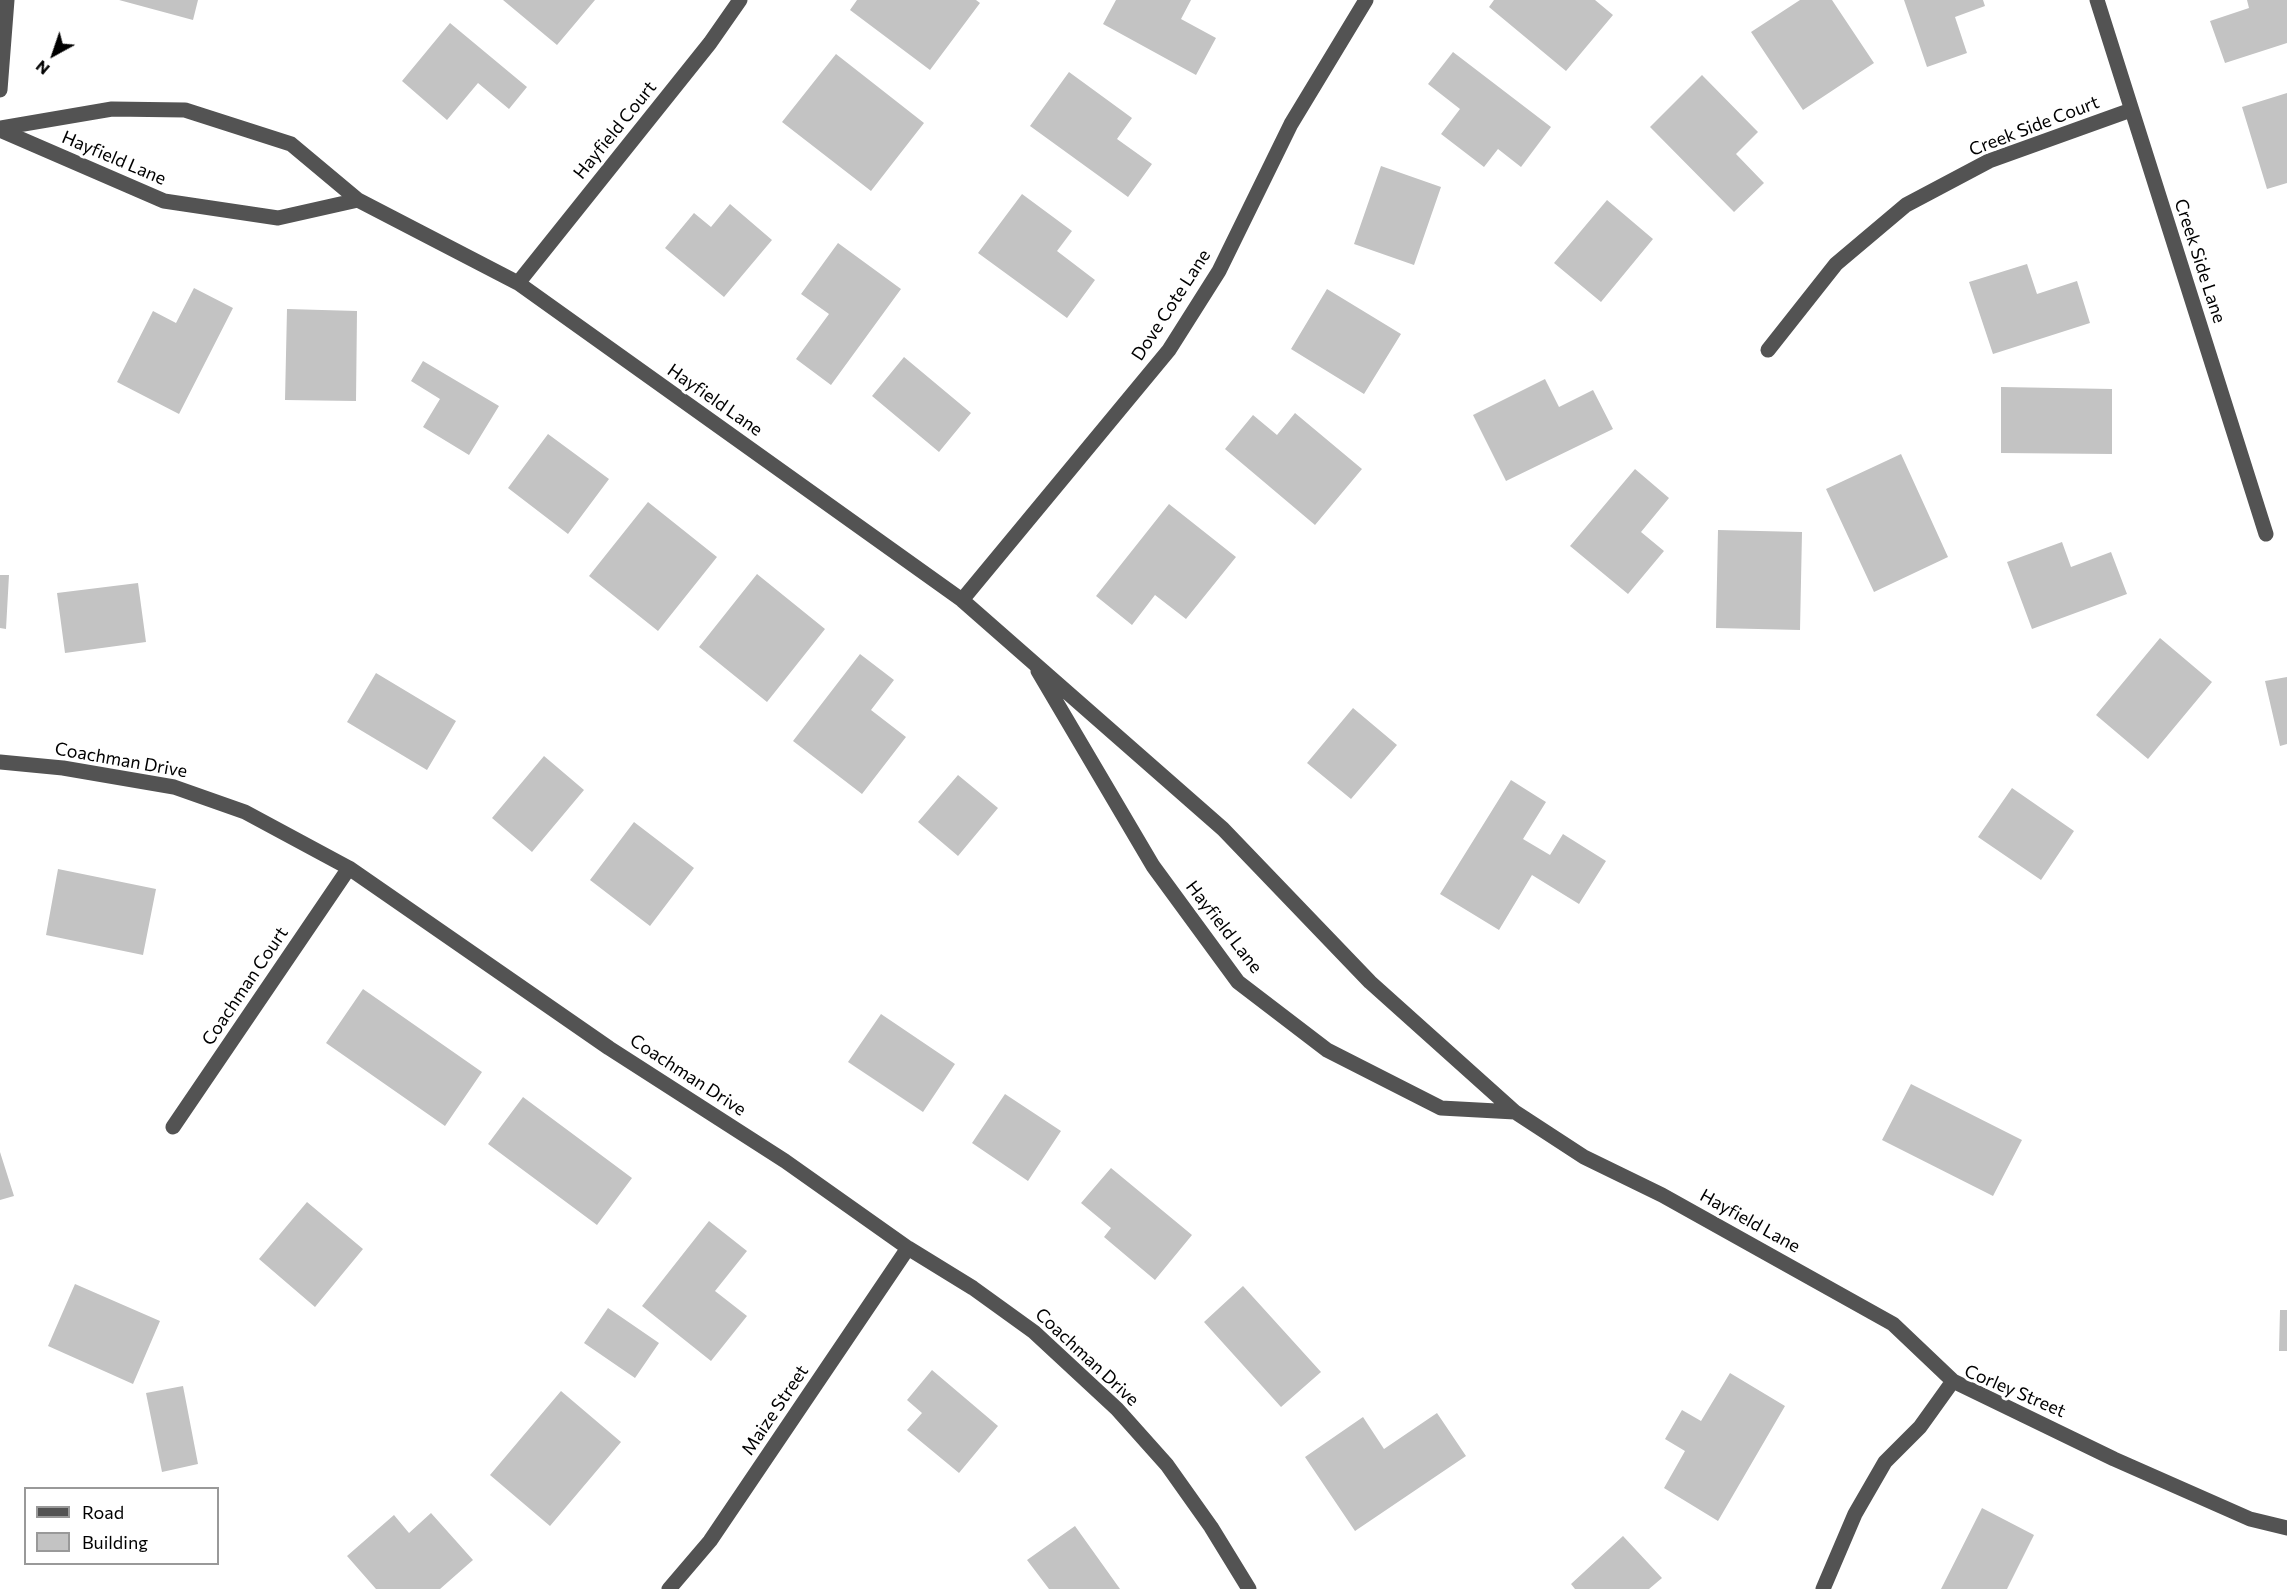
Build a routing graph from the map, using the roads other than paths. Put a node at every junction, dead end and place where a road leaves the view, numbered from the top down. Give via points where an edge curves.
1 (7, 0) edge
2 (740, 0) edge
3 (1366, 0) edge
4 (2097, 0) edge
5 (0, 90) edge
6 (2131, 110) junction
7 (0, 129) edge
8 (358, 200) junction
9 (518, 283) junction
10 (1768, 350) dead end
11 (2266, 534) dead end
12 (962, 600) junction
13 (1032, 660) junction
14 (0, 762) edge
15 (349, 868) junction
16 (1515, 1112) junction
17 (173, 1127) dead end
18 (908, 1248) junction
19 (1953, 1381) junction
20 (2287, 1528) edge
21 (669, 1589) edge
22 (1249, 1589) edge
23 (1823, 1589) edge

1 - 5 street
2 - 9 street, Hayfield Court
3 - 12 street, Dove Cote Lane via 1291,124 1219,271 1169,350
4 - 6 street, Creek Side Lane
6 - 10 street, Creek Side Court via 1989,161 1906,205 1836,264
6 - 11 street, Creek Side Lane
7 - 8 street, Hayfield Lane via 164,201 278,218
7 - 8 street, Hayfield Lane via 112,109 185,110 291,144
8 - 9 street, Hayfield Lane
9 - 12 street, Hayfield Lane
12 - 13 street, Hayfield Lane
13 - 16 street, Hayfield Lane via 1223,829 1370,982
13 - 16 street, Hayfield Lane via 1153,866 1238,982 1327,1050 1441,1108
14 - 15 street, Coachman Drive via 63,768 174,787 245,812
15 - 17 street, Coachman Court
15 - 18 street, Coachman Drive
16 - 19 street, Hayfield Lane via 1584,1157 1662,1195 1893,1324
18 - 21 street, Maize Street via 710,1541
18 - 22 street, Coachman Drive via 1034,1332 1117,1409 1192,1500
19 - 20 street, Corley Street via 2124,1464 2250,1519
19 - 23 street, Corley Street via 1920,1427 1885,1462 1855,1514

